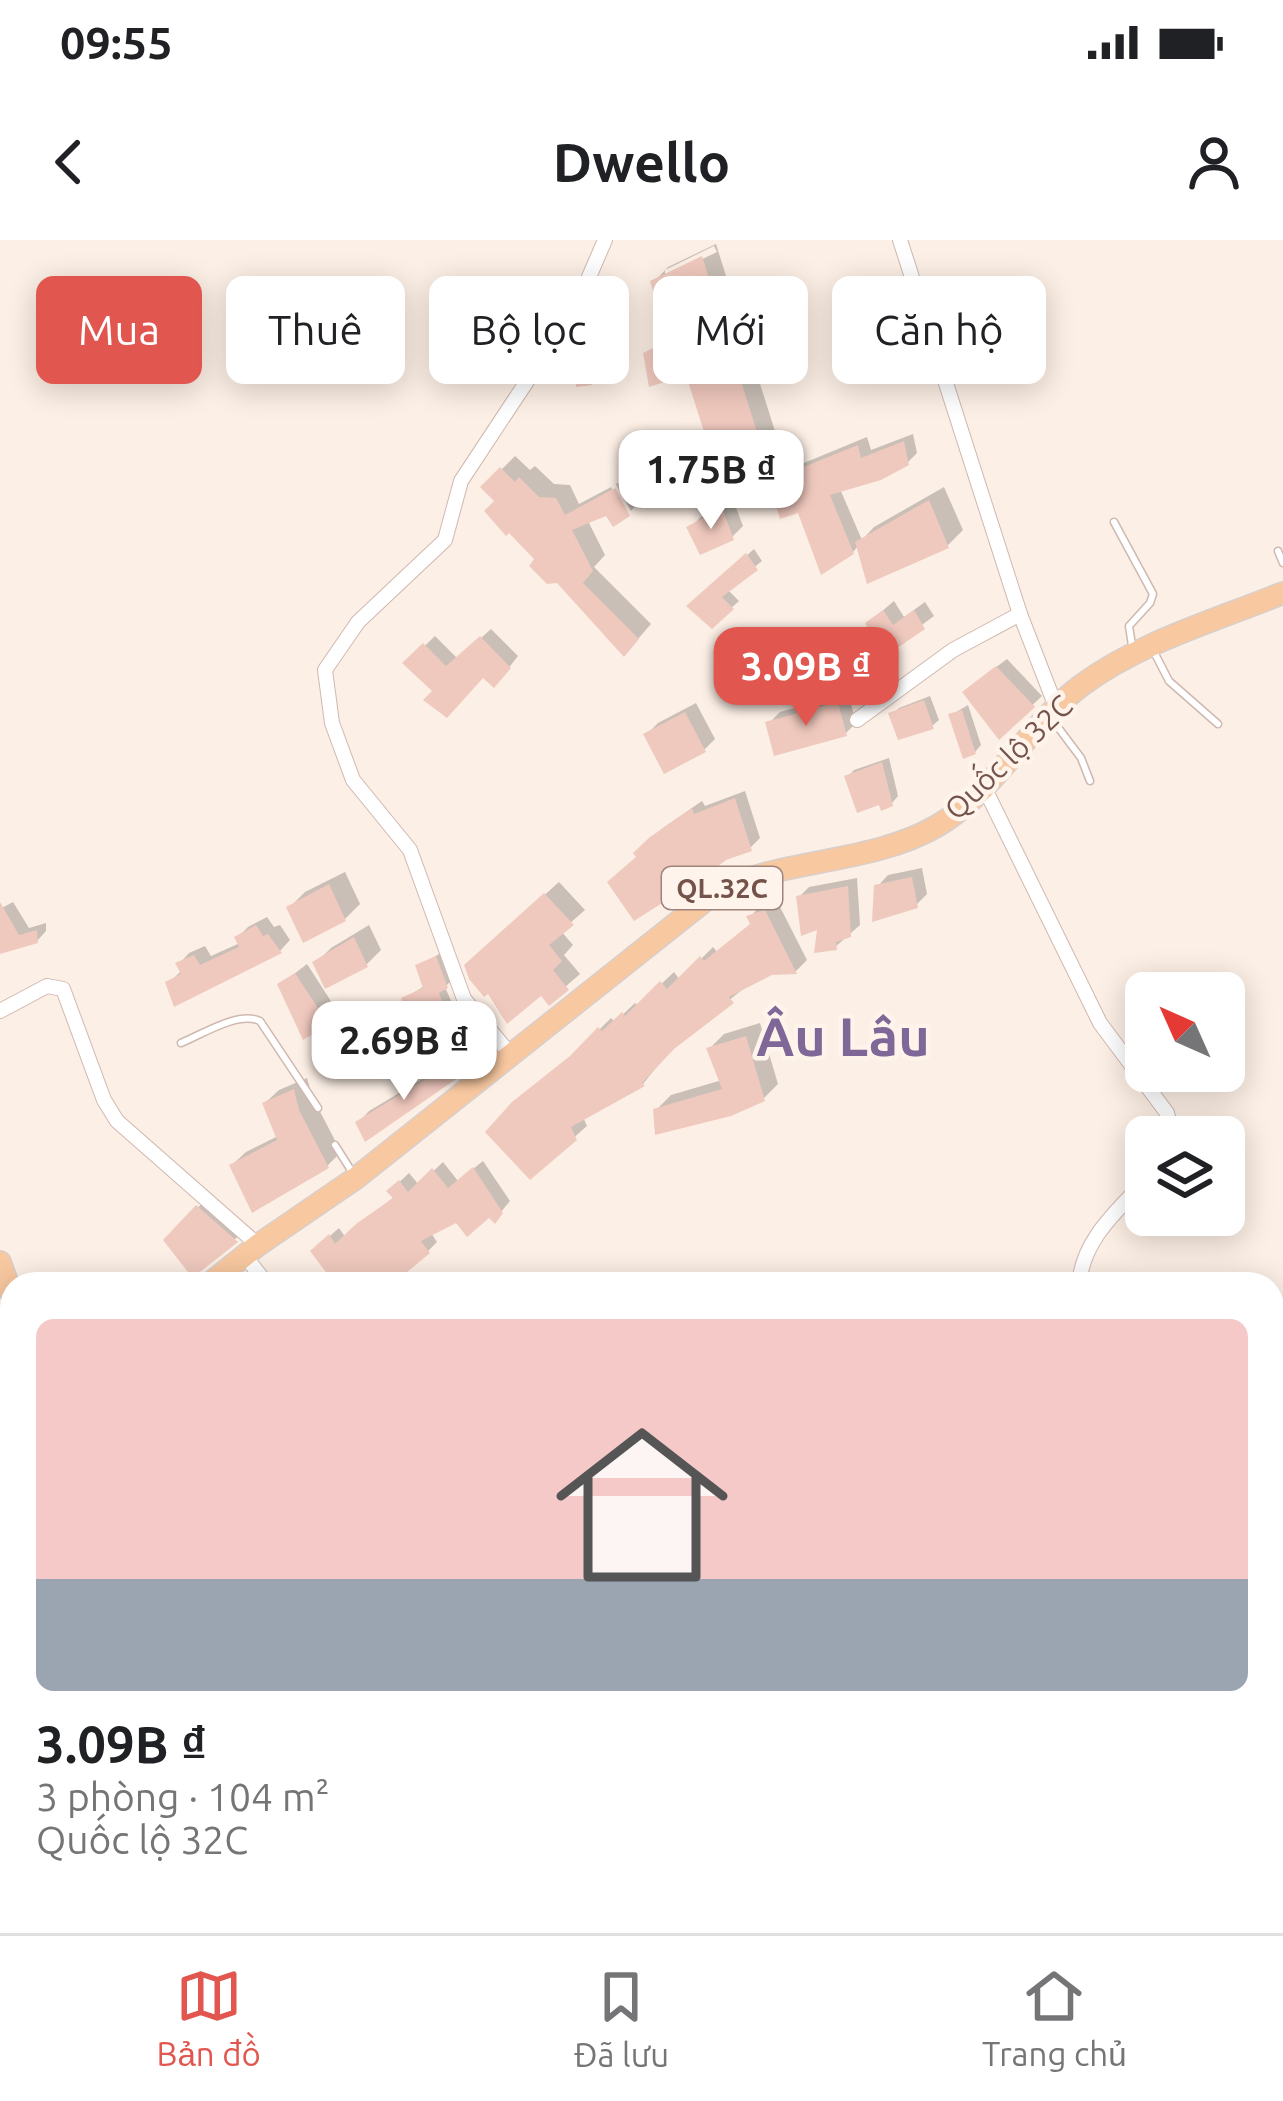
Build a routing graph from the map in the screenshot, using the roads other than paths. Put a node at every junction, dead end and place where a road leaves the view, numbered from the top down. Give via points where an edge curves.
1 (605, 240) edge
2 (900, 240) edge
3 (1114, 522) dead end
4 (1278, 551) dead end
5 (1283, 563) edge
6 (1283, 593) edge
7 (1020, 614) junction
8 (1143, 651) junction
9 (1053, 711) junction
10 (857, 720) dead end
11 (1218, 724) dead end
12 (1090, 781) dead end
13 (983, 785) junction
14 (0, 1010) edge
15 (181, 1043) dead end
16 (510, 1054) junction
17 (318, 1108) dead end
18 (1168, 1116) edge
19 (334, 1145) dead end
20 (356, 1178) junction
21 (1125, 1203) edge
22 (251, 1250) junction
23 (224, 1272) edge
24 (261, 1272) edge
25 (1081, 1272) edge

1 - 16 street via 576,307 461,481 445,540 358,622 325,670 352,780 410,850 464,999
2 - 7 street
3 - 8 lane via 1153,594 1129,626
4 - 5 lane
6 - 8 main road, Quốc lộ 32C / QL.32C
7 - 9 street
7 - 10 street via 952,650
8 - 9 main road, Quốc lộ 32C / QL.32C
8 - 11 lane
9 - 12 lane
9 - 13 main road, Quốc lộ 32C / QL.32C
13 - 16 main road, Quốc lộ 32C / QL.32C via 918,836 717,891
13 - 18 street via 1090,1004
14 - 22 street via 47,986 62,989 117,1121
15 - 17 lane via 250,1016
16 - 20 main road, Quốc lộ 32C / QL.32C
19 - 20 lane
20 - 22 main road, Quốc lộ 32C / QL.32C
21 - 25 street via 1099,1231
22 - 23 main road, Quốc lộ 32C / QL.32C
22 - 24 street

